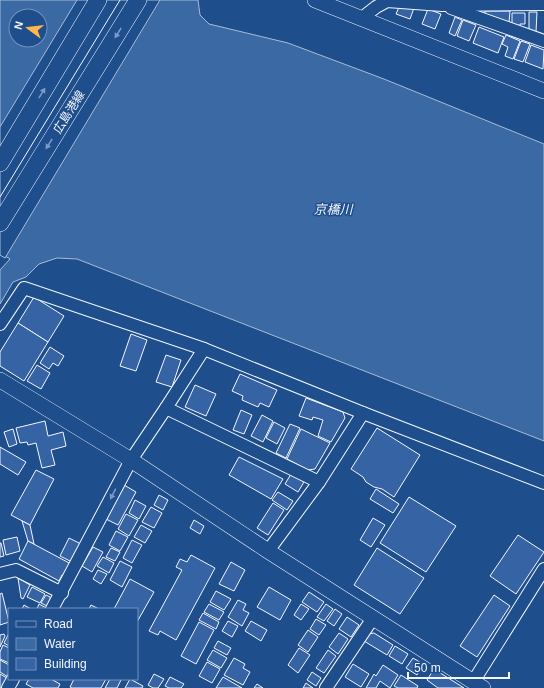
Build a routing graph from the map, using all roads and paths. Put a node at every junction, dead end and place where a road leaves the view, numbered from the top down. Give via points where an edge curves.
1 (98, 0) edge
2 (138, 0) edge
3 (315, 0) edge
4 (522, 2) edge
5 (544, 4) edge
6 (442, 5) junction
7 (362, 18) junction
8 (544, 41) edge
9 (544, 91) edge
10 (0, 163) edge
11 (0, 223) edge
12 (0, 324) edge
13 (204, 349) junction
14 (0, 380) edge
15 (166, 408) junction
16 (363, 413) junction
17 (131, 460) junction
18 (320, 482) junction
19 (544, 483) edge
20 (268, 551) junction
21 (544, 569) edge
22 (0, 574) edge
23 (62, 593) junction
24 (53, 608) edge
25 (373, 618) junction
26 (478, 685) edge
27 (326, 688) edge

10 -> 1 main road
2 -> 11 main road, 広島港線
3 - 7 street
4 - 5 street
4 - 6 street
6 - 7 street via 386,1
6 - 8 street
7 - 9 street
12 - 13 street via 24,288
13 - 15 street
13 - 16 street
14 - 17 street
15 - 17 street
15 - 18 street
16 - 18 street
16 - 19 street
17 - 20 street
17 -> 23 street
18 - 20 street
20 - 25 street
21 - 26 street
22 - 23 street via 16,570
23 - 24 street
25 - 26 street
25 - 27 street

